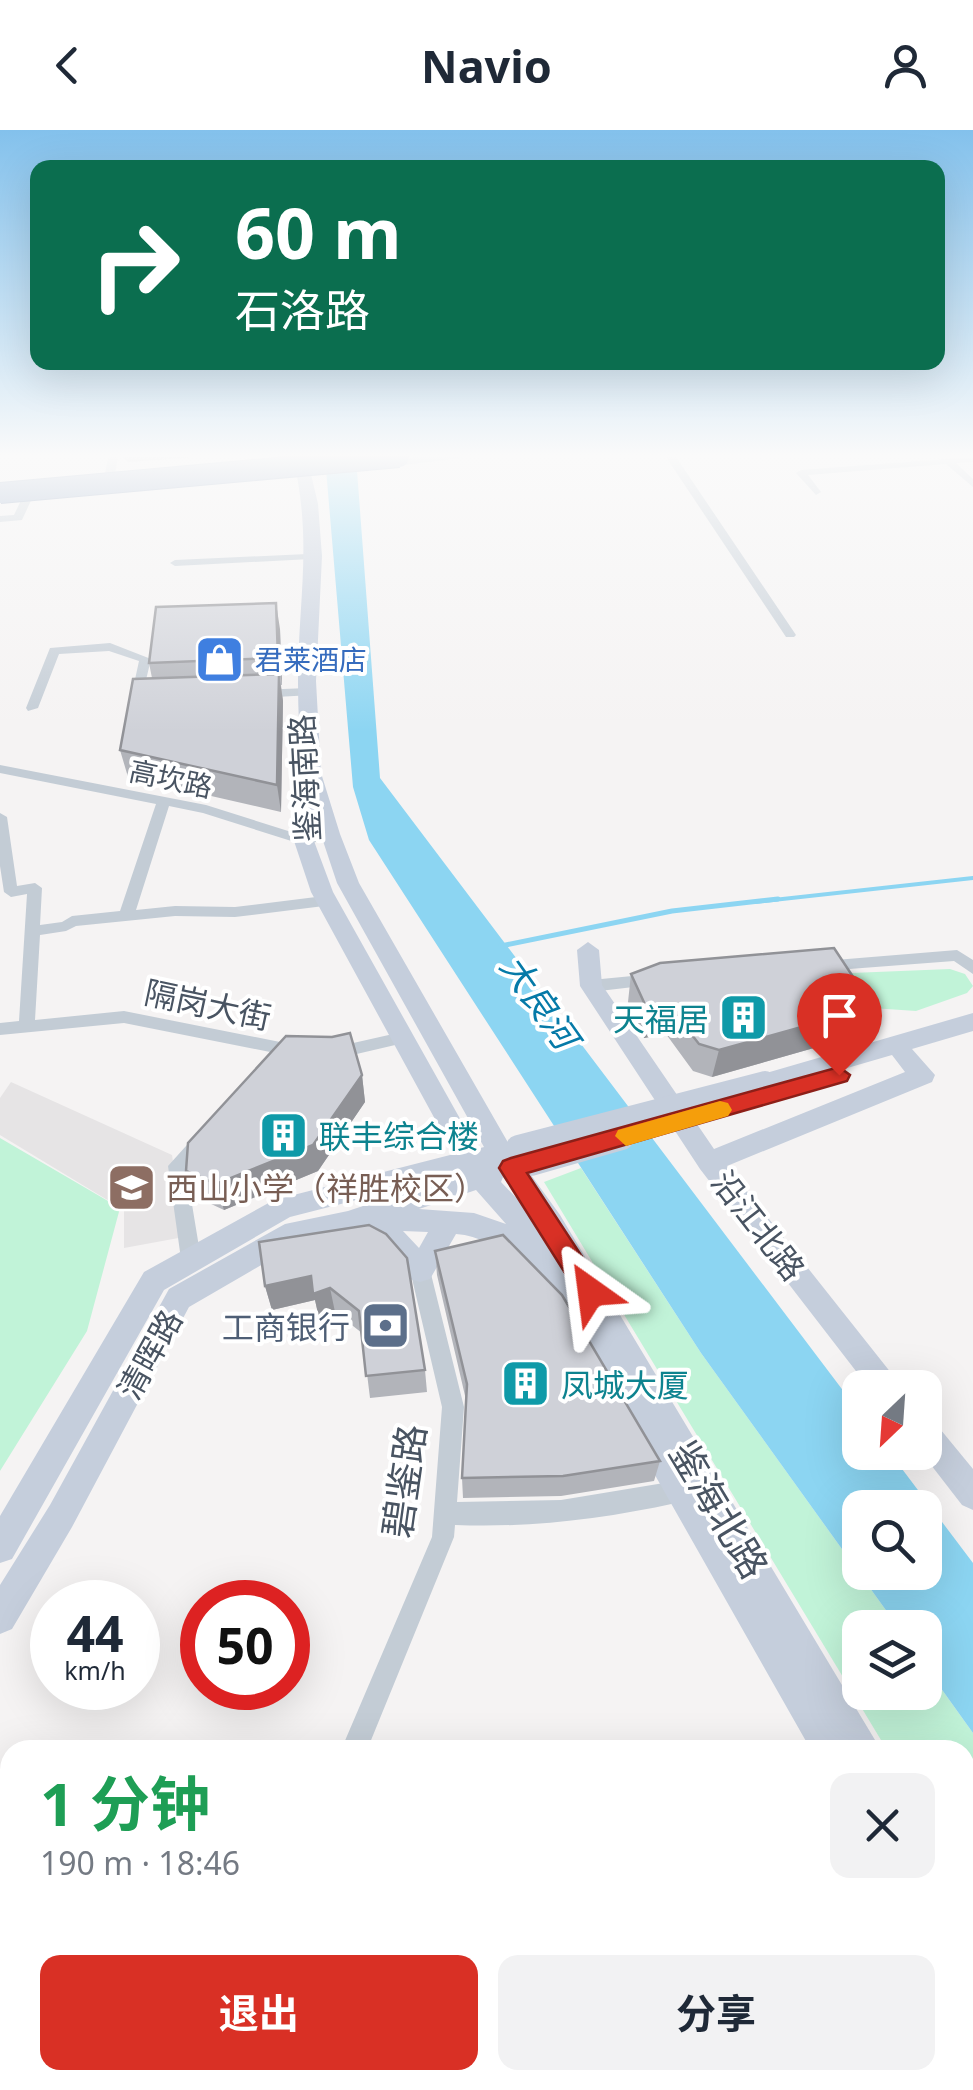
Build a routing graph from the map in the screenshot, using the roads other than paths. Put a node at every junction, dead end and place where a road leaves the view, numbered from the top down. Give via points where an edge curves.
1 (307, 548) edge
2 (314, 548) edge
3 (733, 548) edge
4 (307, 556) junction
5 (176, 563) dead end
6 (790, 635) dead end
7 (304, 692) junction
8 (245, 694) edge
9 (153, 698) edge
10 (32, 708) dead end
11 (4, 772) edge
12 (164, 801) junction
13 (0, 817) edge
14 (330, 834) junction
15 (304, 841) junction
16 (324, 902) dead end
17 (126, 916) junction
18 (32, 931) junction
19 (588, 950) dead end
20 (965, 955) edge
21 (796, 968) edge
22 (973, 968) edge
23 (666, 979) edge
24 (592, 986) junction
25 (973, 1022) edge
26 (26, 1024) junction
27 (0, 1029) edge
28 (973, 1034) edge
29 (402, 1038) junction
30 (288, 1050) junction
31 (904, 1055) junction
32 (274, 1065) edge
33 (769, 1089) junction
34 (218, 1123) edge
35 (502, 1162) junction
36 (709, 1162) junction
37 (355, 1220) junction
38 (449, 1222) junction
39 (191, 1259) junction
40 (420, 1270) junction
41 (554, 1272) junction
42 (874, 1370) edge
43 (942, 1455) edge
44 (676, 1492) dead end
45 (973, 1494) edge
46 (445, 1512) junction
47 (0, 1548) edge
48 (0, 1617) edge
49 (358, 1740) edge
50 (825, 1740) edge
51 (858, 1740) edge

1 - 4 main road, 鉴海南路
2 - 7 main road, 鉴海南路
3 - 6 street
4 - 5 street
4 - 7 main road, 鉴海南路
7 - 8 street
7 - 14 main road, 鉴海南路 via 311,773
7 - 15 main road, 鉴海南路
9 - 10 street via 134,698 145,659 110,648 54,651
11 - 12 street, 高坎路
12 - 15 street, 高坎路
12 - 17 street
13 - 18 street via 11,892 36,888
14 - 15 street
14 - 35 main road, 鉴海南路 via 348,883
15 - 29 main road, 鉴海南路 via 322,892
16 - 17 street
17 - 18 street
18 - 26 street
19 - 24 main road, 沿江北路
20 - 21 street
20 - 22 street
23 - 24 street
24 - 36 main road, 沿江北路
25 - 33 main road
26 - 27 street, 隔岗大街
26 - 30 street, 隔岗大街 via 124,1017
28 - 31 main road
29 - 30 street, 隔岗大街 via 336,1054
29 - 35 main road, 鉴海南路
30 - 32 street
31 - 33 main road
31 - 36 main road via 922,1074
33 - 35 main road, bridge
34 - 39 street via 177,1166
35 - 37 main road, 清晖路
35 - 39 main road, 清晖路 via 283,1208
35 - 41 main road, 鉴海北路
35 - 51 main road, 鉴海北路 via 550,1223
36 - 42 main road, 沿江北路
37 - 38 main road
37 - 40 main road via 396,1240
37 - 48 main road, 清晖路 via 295,1232 179,1298
38 - 40 main road
38 - 41 main road via 475,1222 512,1237
39 - 47 main road, 清晖路 via 154,1280
40 - 46 street, 碧鉴路 via 453,1407
41 - 50 main road, 鉴海北路
43 - 45 main road
44 - 46 street via 493,1516
46 - 49 street, 碧鉴路 via 443,1537

